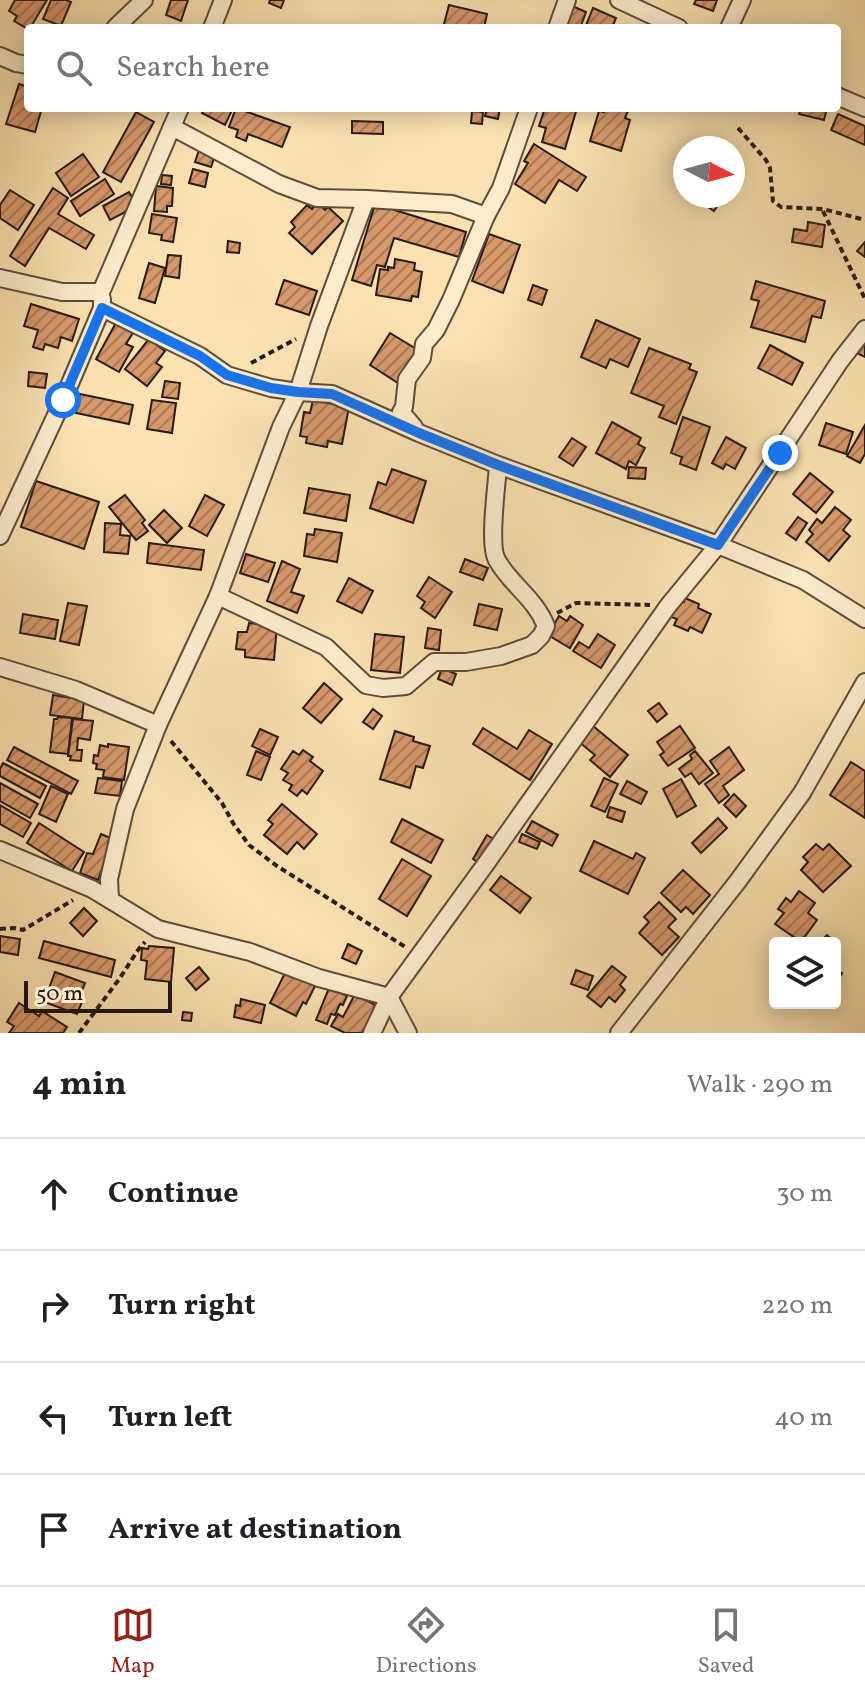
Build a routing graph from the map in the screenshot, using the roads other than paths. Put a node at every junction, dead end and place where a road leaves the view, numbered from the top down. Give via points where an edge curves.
1 (144, 0) edge
2 (223, 0) edge
3 (567, 0) edge
4 (619, 0) edge
5 (742, 0) edge
6 (119, 24) edge
7 (214, 24) edge
8 (558, 24) edge
9 (670, 24) edge
10 (731, 24) edge
11 (0, 56) edge
12 (24, 64) edge
13 (841, 98) edge
14 (865, 108) edge
15 (178, 112) edge
16 (528, 112) edge
17 (172, 127) junction
18 (366, 199) junction
19 (486, 216) junction
20 (0, 278) edge
21 (102, 300) junction
22 (865, 329) edge
23 (298, 392) junction
24 (419, 433) junction
25 (498, 465) junction
26 (0, 536) edge
27 (718, 545) junction
28 (218, 596) junction
29 (865, 619) edge
30 (0, 667) edge
31 (865, 682) edge
32 (158, 725) junction
33 (0, 850) edge
34 (110, 899) junction
35 (389, 997) junction
36 (372, 1033) edge
37 (408, 1033) edge
38 (619, 1033) edge

1 - 6 street
2 - 7 street
3 - 8 street
4 - 9 street
5 - 10 street
11 - 12 street
13 - 14 street
15 - 17 street
16 - 19 street
17 - 18 street via 279,184 317,198
17 - 21 street
18 - 19 street via 452,204
18 - 23 street
19 - 24 street via 451,300 407,379 401,412
20 - 21 street
21 - 23 street via 227,375
21 - 26 street
22 - 27 street
23 - 24 street via 332,394
23 - 28 street
24 - 25 street
25 - 27 street
25 - 28 street via 495,558 546,626 532,645 501,656 434,662 406,686 383,688 366,685 326,647
27 - 29 street via 803,580
27 - 35 street via 668,606
28 - 32 street
30 - 32 street via 76,690
31 - 38 street via 802,793
32 - 34 street via 125,809 109,879
33 - 34 street
34 - 35 street via 158,929
35 - 36 street
35 - 37 street

